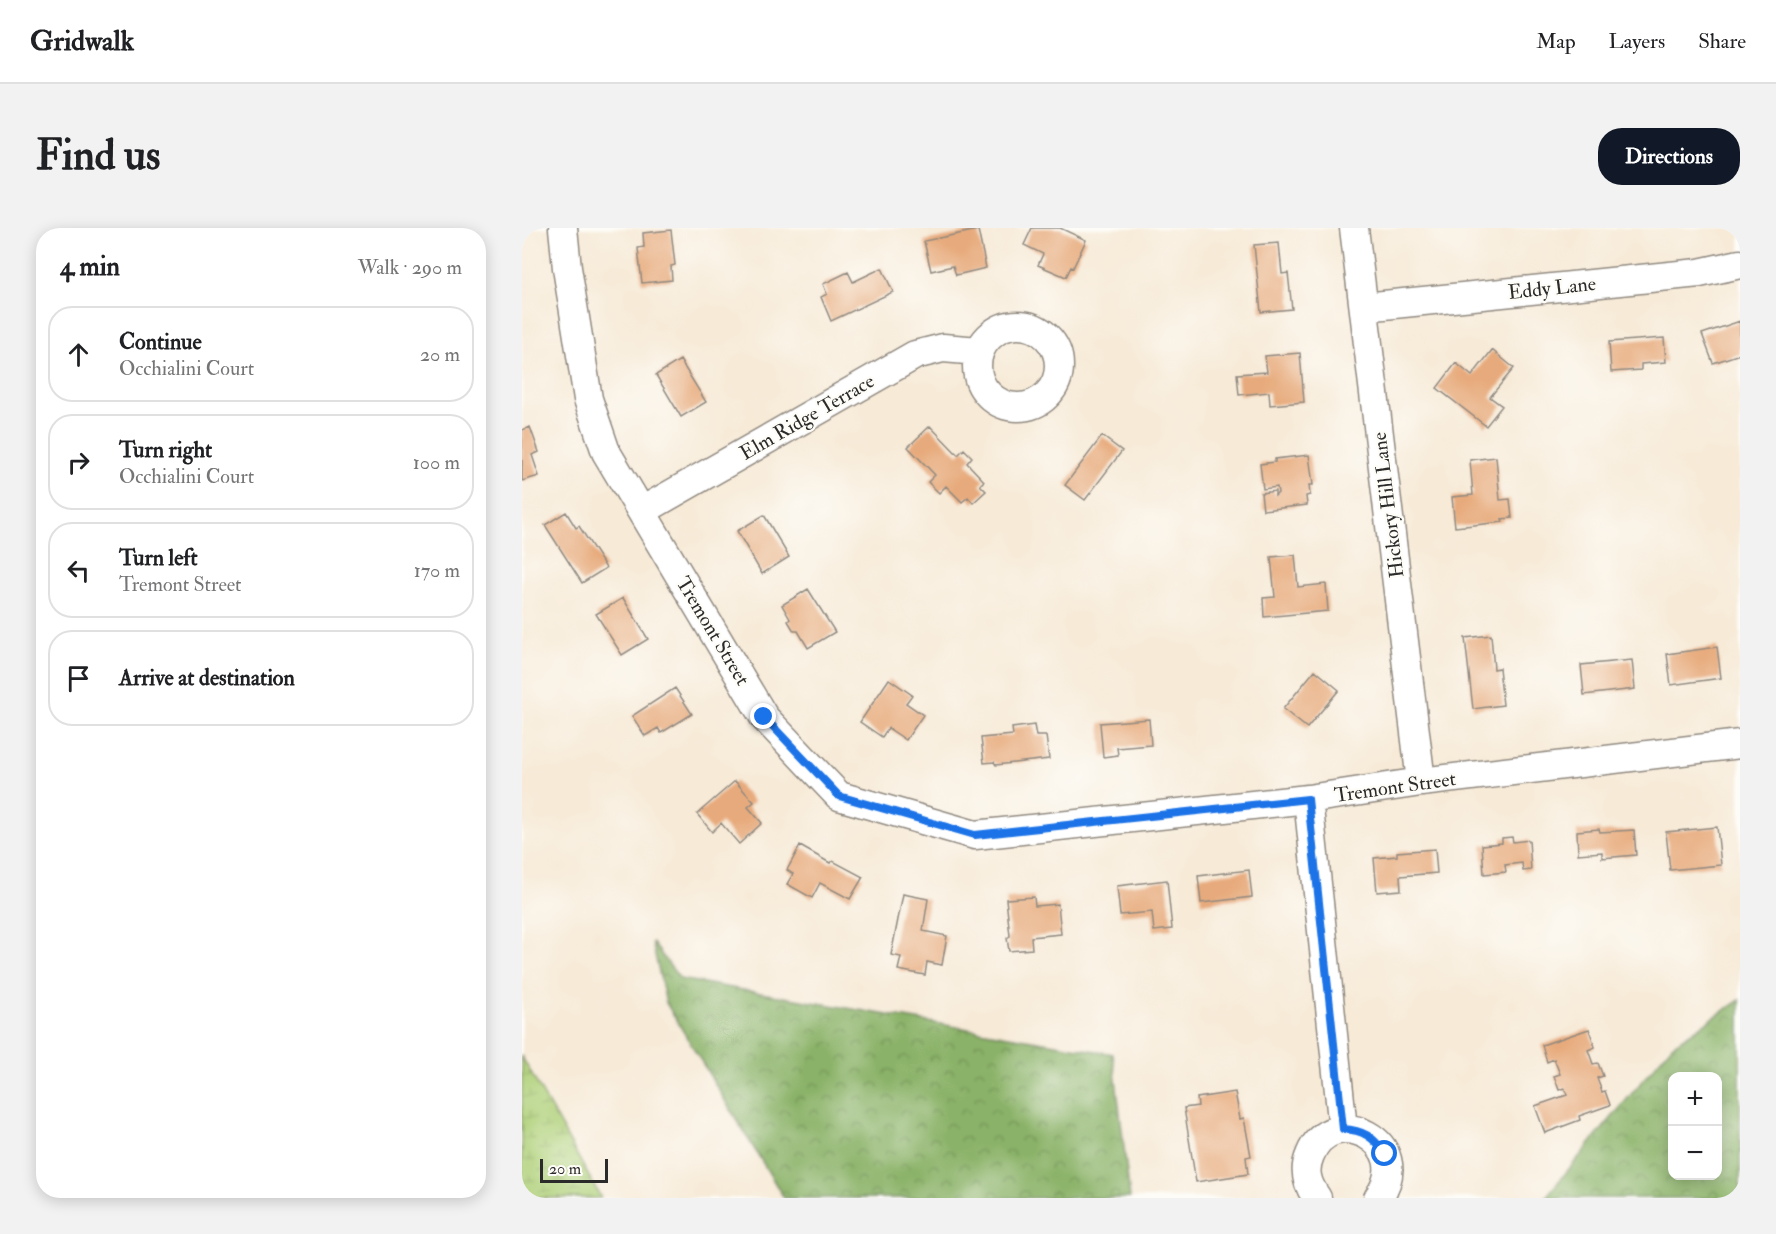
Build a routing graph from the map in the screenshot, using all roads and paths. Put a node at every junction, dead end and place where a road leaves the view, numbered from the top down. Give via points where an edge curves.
1 (563, 228) edge
2 (1354, 228) edge
3 (1740, 264) edge
4 (1364, 307) junction
5 (979, 351) dead end
6 (642, 511) junction
7 (1740, 744) edge
8 (1421, 782) junction
9 (1308, 799) junction
10 (1343, 1129) junction
11 (1317, 1198) edge
12 (1378, 1198) edge

1 - 6 street, Tremont Street via 588,399 606,452
2 - 4 street, Hickory Hill Lane
3 - 4 street, Eddy Lane via 1699,273
4 - 8 street, Hickory Hill Lane
5 - 6 street, Elm Ridge Terrace via 943,348 915,355
6 - 9 street, Tremont Street via 764,717 839,796 975,835
7 - 8 street, Tremont Street
8 - 9 street, Tremont Street
9 - 10 street
10 - 11 street via 1331,1132 1311,1150 1306,1175
10 - 12 street via 1368,1135 1385,1154 1388,1178

